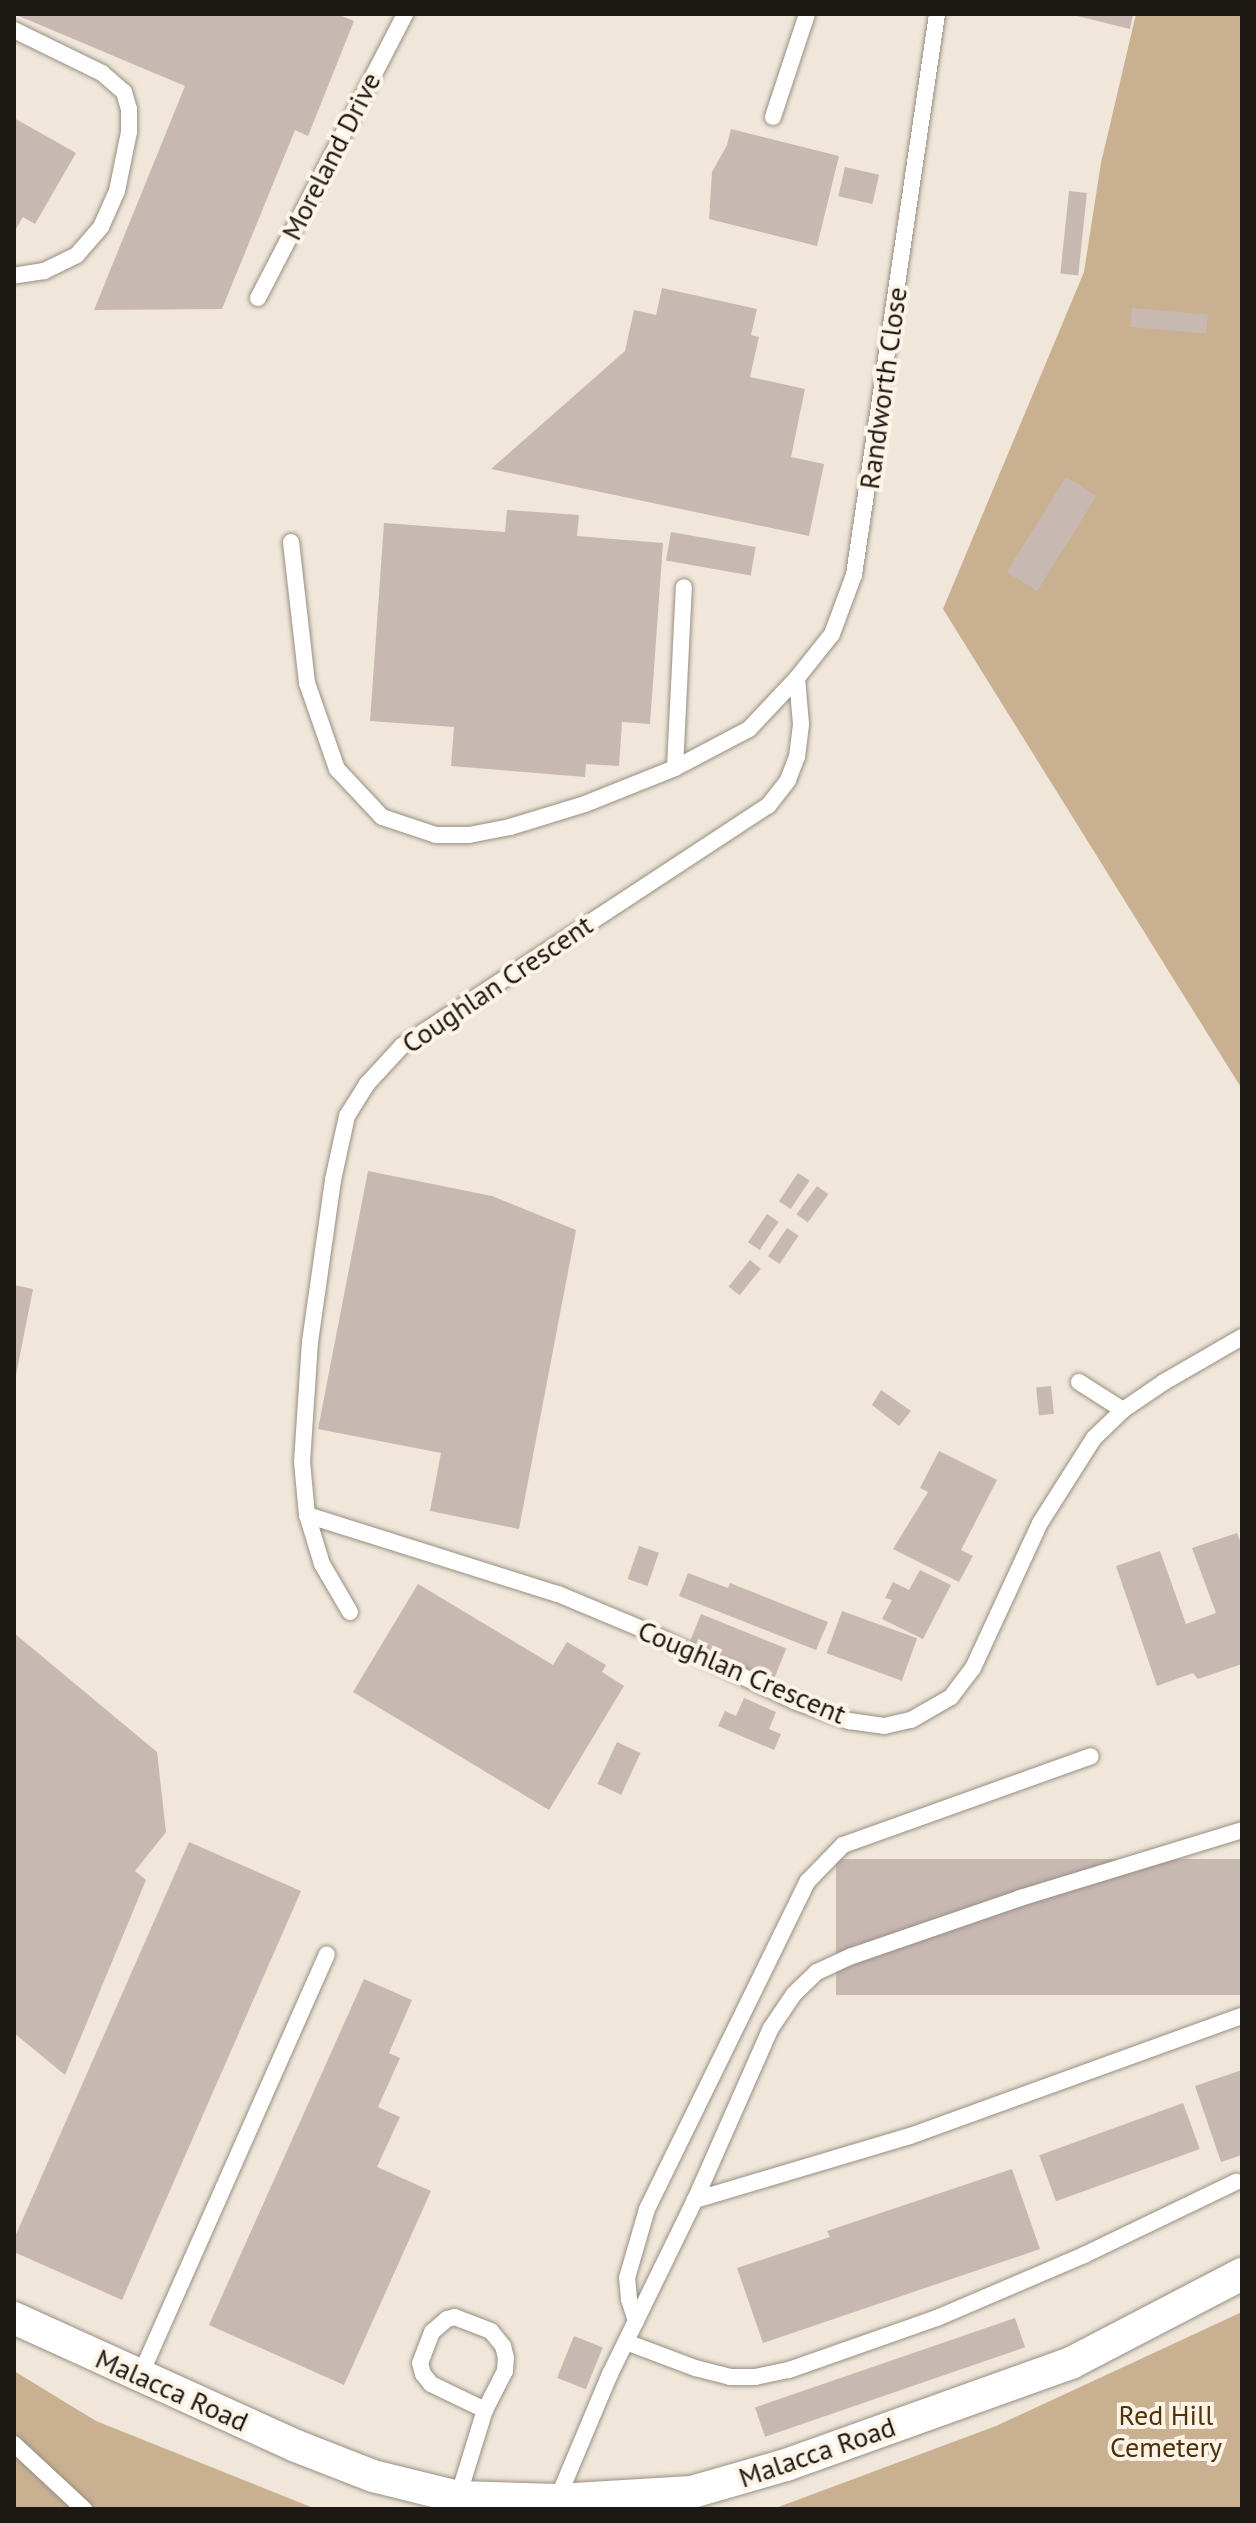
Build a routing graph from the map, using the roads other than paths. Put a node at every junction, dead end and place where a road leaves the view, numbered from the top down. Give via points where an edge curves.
1 (405, 14) edge
2 (807, 14) edge
3 (937, 14) edge
4 (14, 30) edge
5 (773, 117) dead end
6 (14, 276) edge
7 (258, 298) dead end
8 (291, 542) dead end
9 (684, 587) dead end
10 (797, 678) junction
11 (675, 768) junction
12 (1242, 1337) edge
13 (1079, 1382) dead end
14 (1123, 1410) junction
15 (307, 1515) junction
16 (350, 1612) dead end
17 (1091, 1756) dead end
18 (1242, 1830) edge
19 (327, 1955) dead end
20 (1242, 2016) edge
21 (1236, 2182) dead end
22 (695, 2200) junction
23 (1242, 2274) edge
24 (14, 2318) edge
25 (636, 2321) junction
26 (626, 2342) junction
27 (140, 2376) junction
28 (485, 2410) junction
29 (14, 2444) edge
30 (458, 2497) junction
31 (557, 2500) junction
32 (84, 2509) edge

1 - 7 lane, Moreland Drive
2 - 5 lane
3 - 10 lane, Randworth Close via 858,559 832,634
4 - 6 lane via 102,73 124,92 129,109 117,191 101,227 77,255 44,271
8 - 11 lane, Randworth Close via 307,683 337,769 382,817 436,835 469,835 585,804
9 - 11 lane
10 - 11 lane, Randworth Close via 749,729
10 - 15 lane, Coughlan Crescent via 797,757 768,806 402,1046 367,1084 347,1116 310,1342 302,1462
12 - 14 lane, Coughlan Crescent
13 - 14 lane
14 - 15 lane, Coughlan Crescent via 1065,1478 973,1668 951,1697 911,1720 884,1726 849,1721 794,1701 558,1594
15 - 16 lane, Coughlan Crescent via 322,1564
17 - 25 lane via 843,1845 808,1881 647,2209 627,2278
18 - 22 lane via 1020,1898 817,1972 771,2028
19 - 27 lane
20 - 22 lane via 910,2136
21 - 26 lane via 937,2318 789,2370 730,2377
22 - 25 lane
23 - 31 street, Malacca Road via 1071,2363 786,2465 692,2492
24 - 27 street, Malacca Road
25 - 26 lane
26 - 31 lane
27 - 30 street, Malacca Road via 360,2471
28 - 28 lane via 505,2371 503,2346 491,2331 455,2317 447,2319 432,2332 420,2363 423,2374 431,2384
28 - 30 lane
29 - 32 lane
30 - 31 street, Malacca Road

